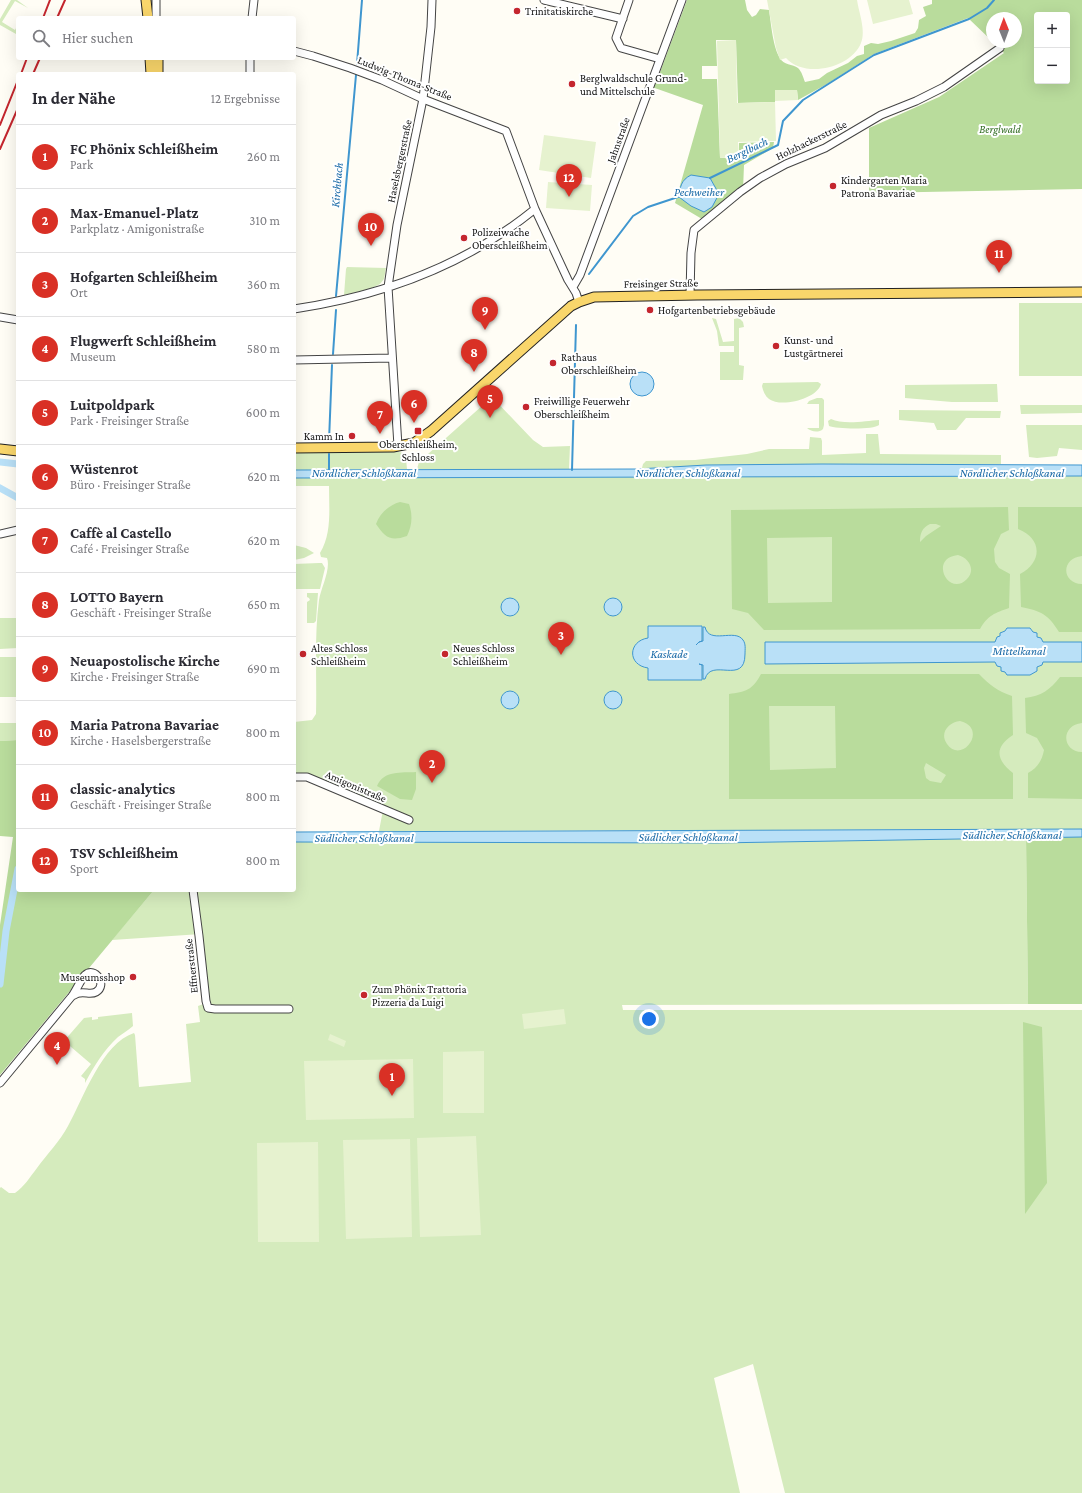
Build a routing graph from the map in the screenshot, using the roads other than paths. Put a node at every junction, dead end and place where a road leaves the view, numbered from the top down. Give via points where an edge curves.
1 (146, 0) edge
2 (156, 0) edge
3 (254, 0) edge
4 (432, 0) edge
5 (544, 0) edge
6 (629, 0) edge
7 (682, 0) edge
8 (148, 16) edge
9 (156, 16) edge
10 (252, 16) edge
11 (623, 19) junction
12 (1000, 48) dead end
13 (296, 52) edge
14 (660, 59) junction
15 (150, 60) edge
16 (158, 60) edge
17 (250, 60) edge
18 (151, 72) edge
19 (158, 72) edge
20 (250, 72) edge
21 (423, 99) junction
22 (535, 209) junction
23 (388, 287) junction
24 (573, 287) junction
25 (1082, 292) edge
26 (690, 295) junction
27 (579, 302) junction
28 (296, 308) edge
29 (0, 317) edge
30 (16, 320) edge
31 (391, 358) junction
32 (296, 360) edge
33 (398, 446) junction
34 (296, 448) edge
35 (0, 449) edge
36 (16, 451) edge
37 (16, 530) edge
38 (0, 534) edge
39 (296, 777) edge
40 (409, 820) dead end
41 (192, 892) edge
42 (72, 996) dead end
43 (289, 1009) dead end
44 (0, 1083) edge

1 - 8 main road
2 - 9 street
3 - 10 street
4 - 21 street, Haselsbergerstraße
5 - 11 street
6 - 11 street
7 - 14 street, Jahnstraße
11 - 14 street via 616,38 621,48
12 - 26 street, Holzhackerstraße via 944,87 881,115 825,148 760,178 740,192 694,230
13 - 21 street, Ludwig-Thoma-Straße via 350,68
14 - 24 street, Jahnstraße
15 - 18 main road
16 - 19 main road
17 - 20 street
21 - 22 street, Ludwig-Thoma-Straße via 506,131
21 - 23 street, Haselsbergerstraße via 397,225
22 - 23 street via 467,254 427,274
22 - 24 street
23 - 28 street via 342,300
23 - 31 street, Haselsbergerstraße
24 - 27 street
25 - 26 main road, Freisinger Straße
26 - 27 main road, Freisinger Straße via 602,296
27 - 33 main road, Freisinger Straße via 571,306 431,431 414,442
29 - 30 street
31 - 32 street
31 - 33 street, Haselsbergerstraße
33 - 34 main road, Freisinger Straße
35 - 36 main road
37 - 38 street
39 - 40 street, Amigonistraße via 307,777
41 - 43 street, Effnerstraße via 208,1008
42 - 44 street

